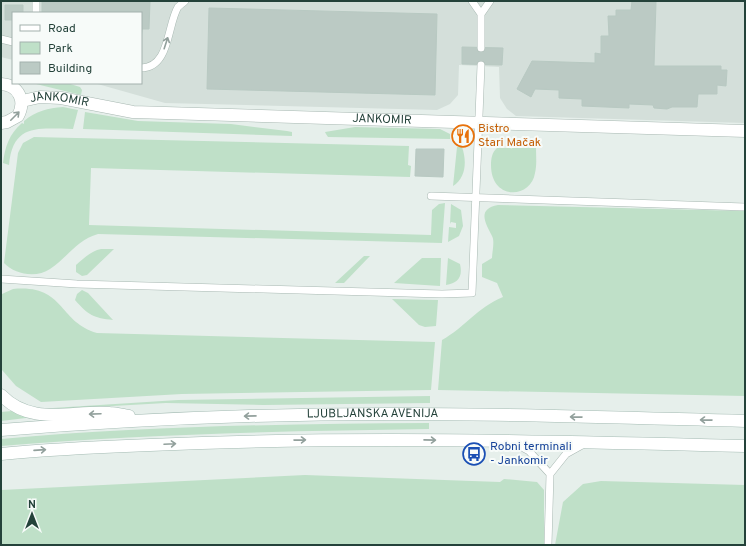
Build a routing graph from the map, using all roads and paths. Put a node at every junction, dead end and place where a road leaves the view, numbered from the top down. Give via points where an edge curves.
1 (36, 1) edge
2 (185, 1) edge
3 (472, 1) edge
4 (490, 1) edge
5 (36, 12) edge
6 (481, 14) junction
7 (1, 39) edge
8 (12, 42) edge
9 (481, 48) dead end
10 (481, 65) dead end
11 (142, 68) edge
12 (1, 84) edge
13 (22, 102) junction
14 (479, 122) junction
15 (1, 123) edge
16 (745, 131) edge
17 (431, 196) dead end
18 (474, 197) junction
19 (745, 207) edge
20 (1, 279) edge
21 (1, 395) edge
22 (148, 420) junction
23 (745, 421) edge
24 (1, 430) edge
25 (512, 441) junction
26 (587, 442) junction
27 (745, 446) edge
28 (1, 454) edge
29 (550, 474) junction
30 (548, 545) edge

1 - 5 lane
11 -> 2 lane via 156,63 163,54 178,7
3 - 6 lane
4 - 6 lane
6 - 9 lane
7 - 8 lane
10 - 14 lane
12 - 13 main road, JANKOMIR via 13,87
13 - 14 main road, JANKOMIR via 51,97 133,112
15 -> 13 main road, JANKOMIR via 18,116
14 - 16 main road, JANKOMIR
14 - 18 lane
17 - 18 lane
18 - 19 lane
18 - 20 lane via 472,293 100,284
22 -> 21 main road via 110,413 48,416 34,414 14,406
23 -> 22 main road, LJUBLJANSKA AVENIJA via 414,414
22 - 24 main road, LJUBLJANSKA AVENIJA
25 - 26 main road, LJUBLJANSKA AVENIJA
28 -> 25 main road, LJUBLJANSKA AVENIJA via 222,442 384,439
25 - 29 lane via 529,451
26 - 27 main road, LJUBLJANSKA AVENIJA
26 - 29 lane via 566,454
29 - 30 lane

